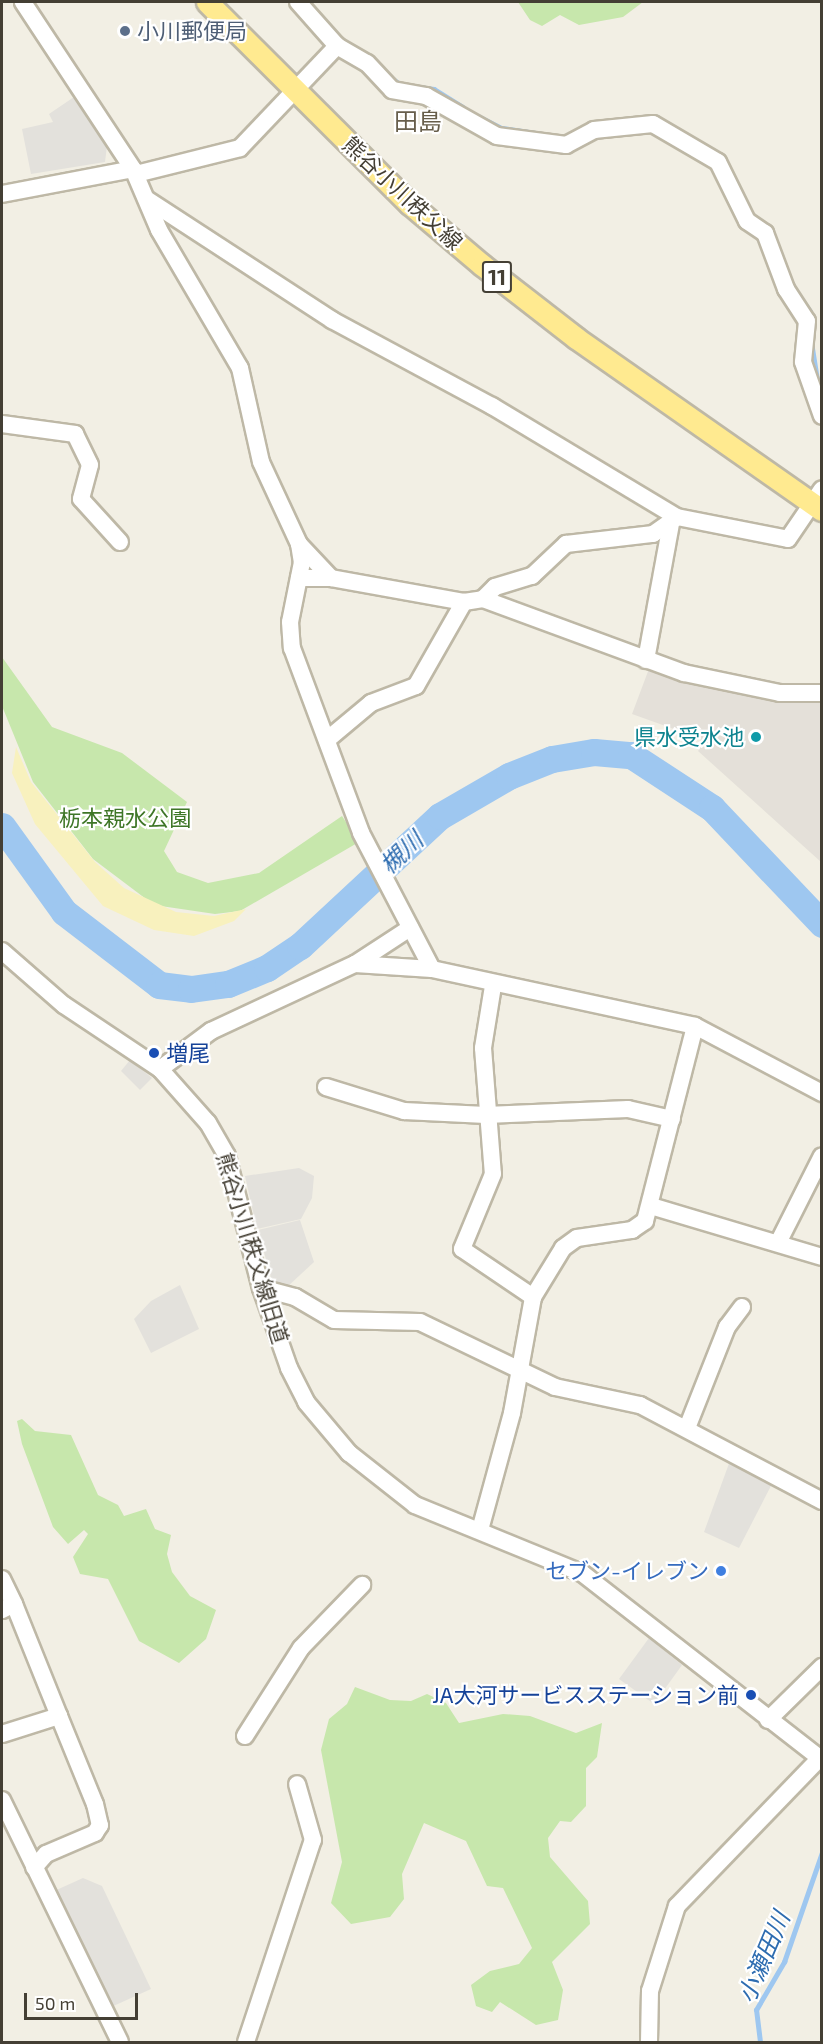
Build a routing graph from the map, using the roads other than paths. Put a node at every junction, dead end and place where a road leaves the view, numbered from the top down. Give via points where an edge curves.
1 (23, 2) edge
2 (207, 2) edge
3 (298, 2) edge
4 (336, 46) junction
5 (297, 93) junction
6 (134, 172) junction
7 (2, 194) edge
8 (148, 200) junction
9 (822, 417) edge
10 (2, 424) edge
11 (818, 501) edge
12 (674, 520) junction
13 (120, 542) dead end
14 (299, 544) junction
15 (299, 578) junction
16 (332, 578) junction
17 (483, 599) junction
18 (464, 602) junction
19 (646, 660) junction
20 (822, 693) edge
21 (328, 739) junction
22 (410, 928) junction
23 (2, 951) edge
24 (355, 964) junction
25 (432, 969) junction
26 (493, 986) junction
27 (695, 1026) junction
28 (160, 1069) junction
29 (326, 1087) dead end
30 (822, 1093) edge
31 (486, 1115) junction
32 (672, 1119) junction
33 (822, 1156) edge
34 (651, 1206) junction
35 (778, 1243) junction
36 (822, 1257) edge
37 (261, 1288) junction
38 (533, 1297) junction
39 (742, 1307) dead end
40 (519, 1372) junction
41 (687, 1428) junction
42 (822, 1501) edge
43 (480, 1530) junction
44 (2, 1579) edge
45 (362, 1585) dead end
46 (8, 1607) edge
47 (822, 1667) edge
48 (59, 1716) junction
49 (768, 1720) junction
50 (2, 1734) edge
51 (245, 1736) dead end
52 (820, 1760) edge
53 (297, 1785) dead end
54 (2, 1800) edge
55 (34, 1868) junction
56 (120, 2043) edge
57 (246, 2043) edge
58 (649, 2043) edge

1 - 6 street
2 - 5 main road, 熊谷小川秩父線 / 11
3 - 4 street
4 - 5 street
4 - 9 street via 367,63 392,90 426,96 497,136 566,145 594,130 653,124 718,162 747,221 765,233 786,289 807,321 803,362
5 - 6 street via 240,148
5 - 11 main road, 熊谷小川秩父線 / 11 via 410,204 515,292
6 - 7 street
6 - 8 street
8 - 12 street via 332,320 559,444
8 - 14 street via 159,230 240,368 261,462
10 - 13 street via 75,434 90,465 81,499
11 - 12 street via 788,539
12 - 17 street via 653,534 566,544 554,550 542,570 495,587
12 - 19 street
14 - 15 street
14 - 16 street
15 - 16 street
15 - 21 street via 290,622 292,648
16 - 18 street
17 - 18 street
17 - 19 street
18 - 21 street via 416,686 371,703
19 - 20 street via 780,693
21 - 22 street via 361,833
22 - 24 street
22 - 25 street
23 - 28 street, 熊谷小川秩父線旧道 via 64,1005
24 - 25 street
24 - 28 street via 211,1031
25 - 26 street
26 - 27 street
26 - 31 street via 483,1048
27 - 30 street
27 - 32 street
28 - 37 street, 熊谷小川秩父線旧道 via 221,1143
29 - 31 street via 384,1108
31 - 32 street via 628,1109
31 - 38 street via 493,1174 462,1249
32 - 34 street
33 - 35 street
34 - 35 street
34 - 38 street via 645,1221 632,1230 577,1238 562,1248
35 - 36 street
37 - 40 street via 295,1297 334,1320 420,1322
37 - 43 street, 熊谷小川秩父線旧道 via 300,1392 326,1430 406,1499
38 - 40 street
39 - 41 street via 727,1327
40 - 41 street via 555,1387 640,1405
40 - 43 street
41 - 42 street
43 - 49 street, 熊谷小川秩父線旧道 via 590,1578
44 - 46 street
45 - 51 street via 301,1648
46 - 48 street
47 - 49 street
48 - 50 street
48 - 55 street via 100,1825 87,1838 46,1854
49 - 52 street, 熊谷小川秩父線旧道
52 - 58 street via 677,1906 650,1991
53 - 57 street via 313,1840
54 - 55 street
55 - 56 street

